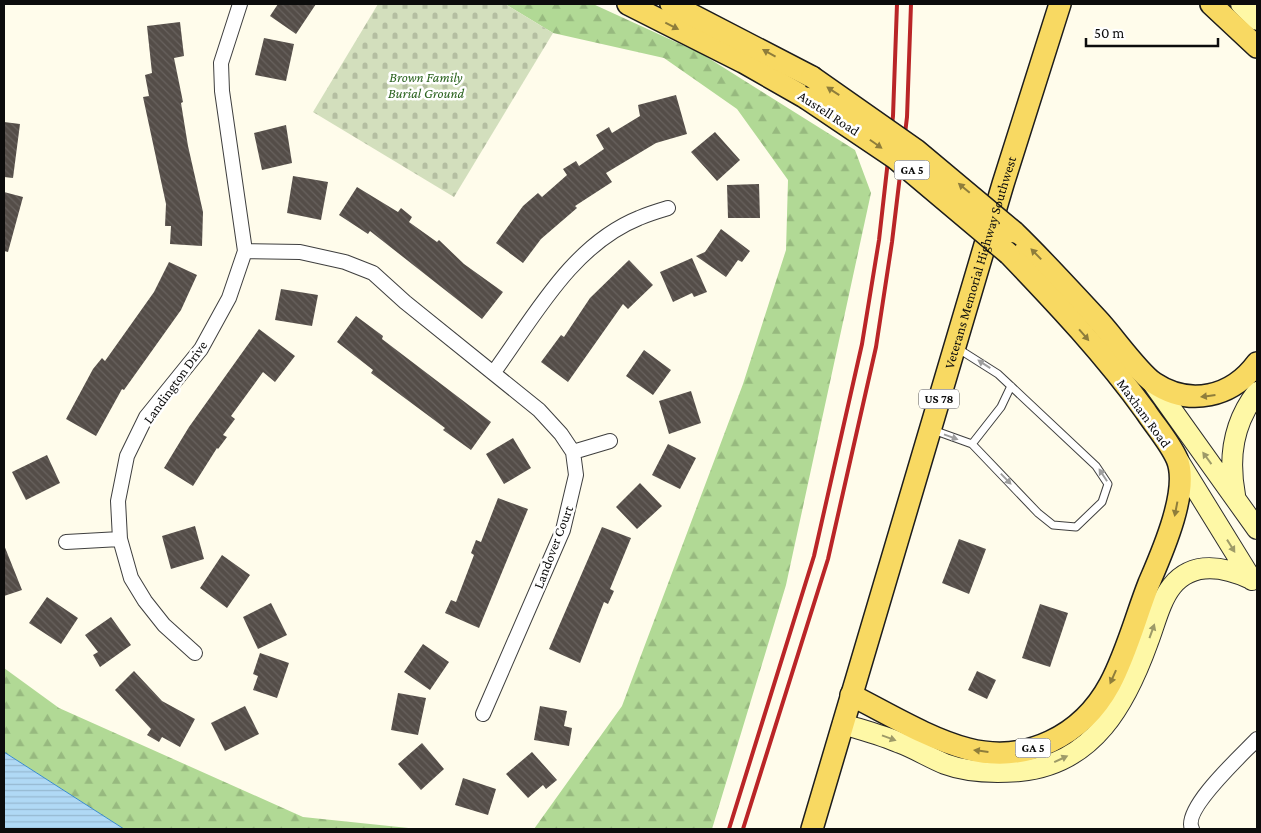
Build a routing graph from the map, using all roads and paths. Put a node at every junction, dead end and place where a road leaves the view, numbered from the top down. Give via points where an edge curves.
1 (240, 4) edge
2 (628, 4) edge
3 (671, 4) edge
4 (1060, 4) edge
5 (1211, 4) edge
6 (1241, 4) edge
7 (1257, 20) edge
8 (1257, 47) edge
9 (668, 208) dead end
10 (1014, 232) joint
11 (245, 251) junction
12 (1009, 254) joint
13 (955, 346) junction
14 (1257, 363) edge
15 (494, 372) junction
16 (1152, 382) junction
17 (1010, 386) junction
18 (1257, 392) edge
19 (930, 429) junction
20 (610, 441) dead end
21 (972, 444) junction
22 (573, 452) junction
23 (1178, 460) junction
24 (1236, 497) junction
25 (1257, 529) edge
26 (120, 539) junction
27 (66, 542) dead end
28 (1254, 584) edge
29 (194, 653) dead end
30 (851, 695) junction
31 (484, 714) dead end
32 (843, 724) junction
33 (1257, 739) edge
34 (812, 829) edge
35 (1192, 829) edge

1 - 11 street, Landington Drive via 228,34 221,73
2 -> 12 main road, Austell Road / GA 5, bridge via 744,62 806,98 896,158
10 -> 3 main road, Austell Road / GA 5, bridge via 916,150 812,77
4 - 13 main road, Veterans Memorial Highway Southwest / US 78
5 - 8 main road
6 - 7 main road
9 - 15 street via 618,229 577,260
16 -> 10 main road, Maxham Road / GA 5 via 1058,276
11 - 15 street, Landover Court via 300,252 345,262 373,273
11 - 26 street, Landington Drive via 229,298 201,349 146,417 127,456 118,500
12 -> 23 main road, Maxham Road / GA 5 via 1090,342 1136,399
17 -> 13 lane via 998,374
13 - 19 main road, Veterans Memorial Highway Southwest / US 78
14 -> 16 main road, GA 5 via 1235,385 1214,395 1184,396
15 - 22 street, Landover Court via 539,410
24 -> 16 main road, Maxham Road
17 - 21 lane via 1001,407
21 -> 17 lane via 1053,525 1076,528 1102,502 1108,484 1096,466
18 - 24 main road via 1244,413 1233,443 1232,476
19 -> 21 lane
19 - 30 main road, Veterans Memorial Highway Southwest / US 78
20 - 22 street
22 - 31 street, Landover Court via 576,475 563,530
23 -> 28 main road, Maxham Road
23 -> 30 main road, GA 5 via 1174,521 1117,666 1099,701 1070,732 1040,746 981,752 947,742
24 - 25 main road, Maxham Road
26 - 27 street
26 - 29 street, Landington Drive via 131,578 145,601 164,625
32 -> 28 main road via 894,740 964,769 989,772 1021,770 1054,762 1083,746 1118,710 1134,682 1166,596 1180,578 1211,568 1233,571
30 - 32 main road, US 78
32 - 34 main road, US 78
33 - 35 street via 1203,797 1191,818

